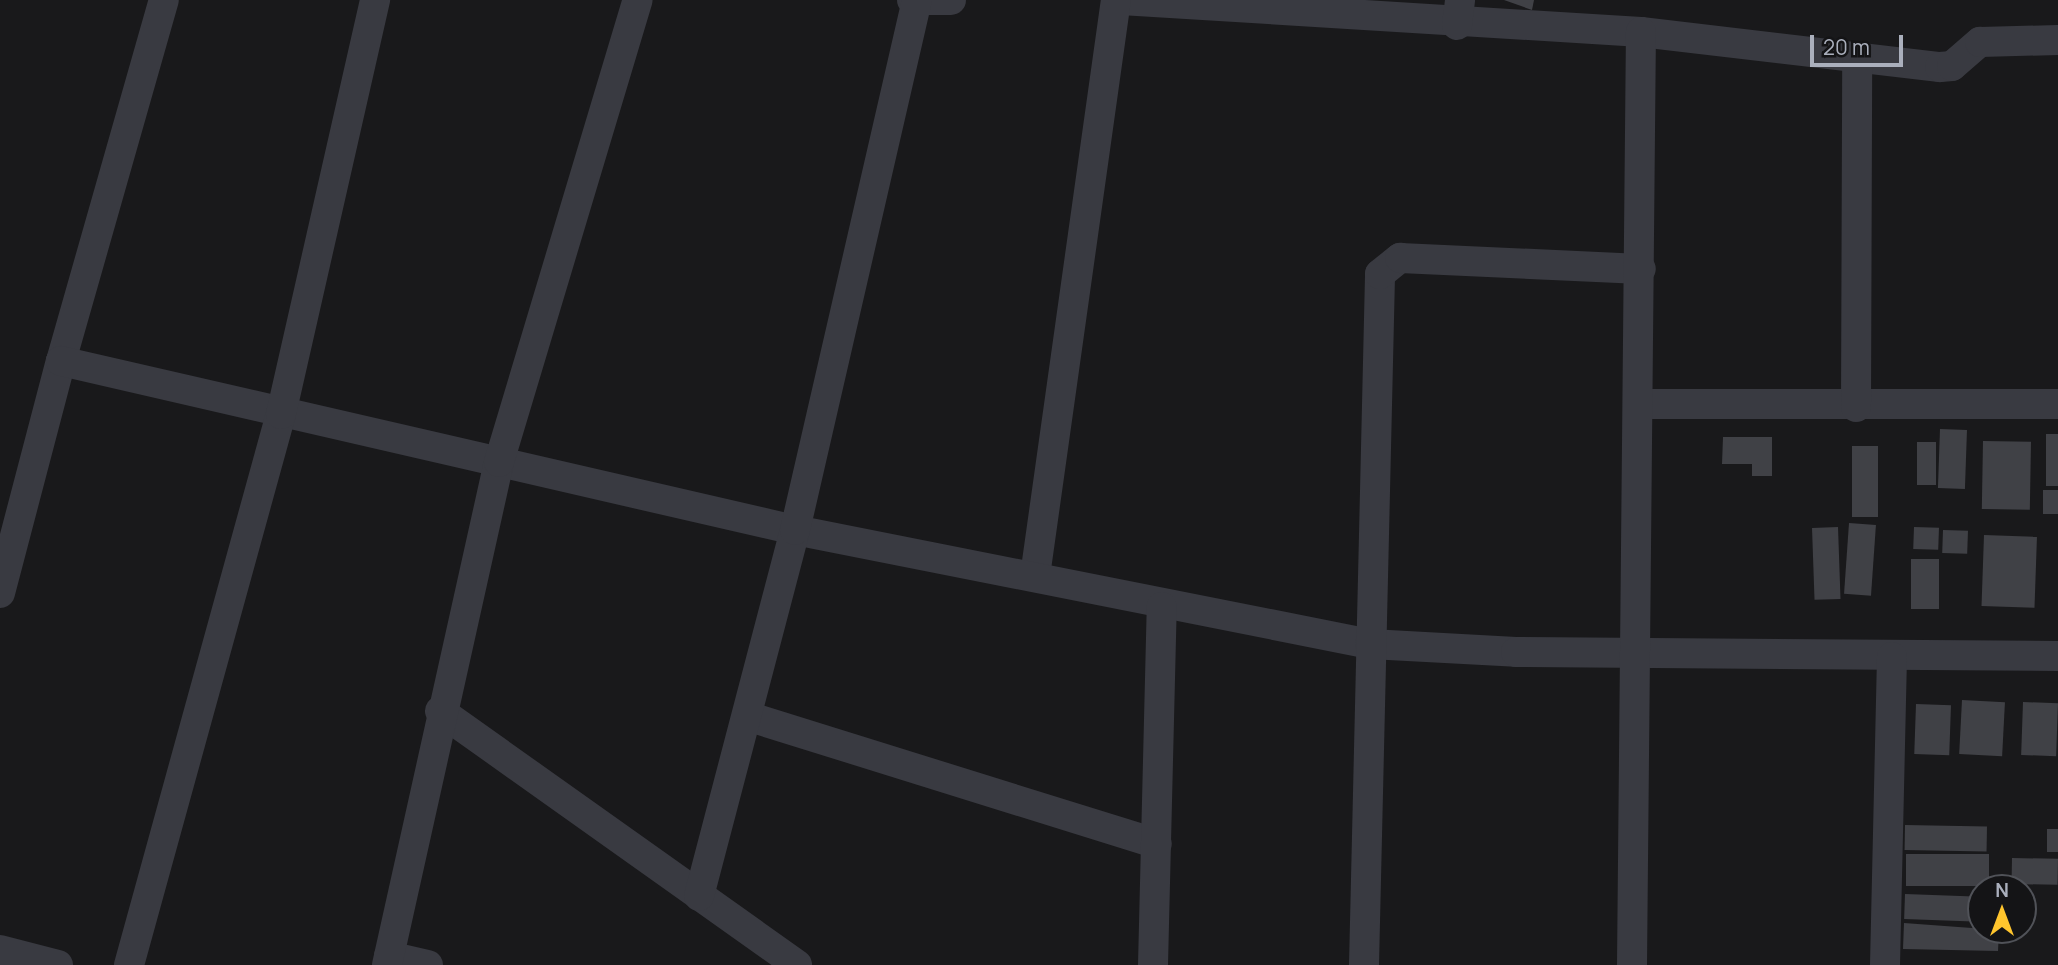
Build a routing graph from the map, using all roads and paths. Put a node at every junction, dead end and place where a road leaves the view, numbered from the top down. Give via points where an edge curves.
1 (164, 0) edge
2 (375, 0) edge
3 (638, 0) edge
4 (915, 0) edge
5 (951, 0) edge
6 (1118, 0) edge
7 (1219, 4) edge
8 (1458, 13) edge
9 (1641, 32) junction
10 (2058, 40) edge
11 (1857, 58) junction
12 (1641, 269) junction
13 (61, 361) junction
14 (1641, 404) junction
15 (2058, 404) edge
16 (1856, 407) junction
17 (281, 414) junction
18 (499, 462) junction
19 (795, 530) junction
20 (1035, 576) junction
21 (0, 593) edge
22 (1162, 607) junction
23 (1370, 644) junction
24 (1637, 654) junction
25 (2058, 656) edge
26 (1892, 657) junction
27 (440, 711) junction
28 (750, 717) junction
29 (1157, 844) junction
30 (699, 896) junction
31 (0, 950) edge
32 (388, 961) edge
33 (58, 965) edge
34 (129, 965) edge
35 (428, 965) edge
36 (797, 965) edge
37 (1153, 965) edge
38 (1364, 965) edge
39 (1632, 965) edge
40 (1885, 965) edge

1 - 13 street
2 - 17 street
3 - 18 street
4 - 5 street
4 - 19 street
6 - 7 street
6 - 20 street
7 - 8 street
8 - 9 street
9 - 11 street
9 - 12 street
10 - 11 street via 1980,42 1952,66
11 - 16 street
12 - 14 street
12 - 23 street via 1400,258 1385,264
13 - 17 street
13 - 21 street
14 - 16 street
14 - 24 street
15 - 16 street
17 - 18 street
17 - 34 street
18 - 19 street
18 - 27 street
19 - 20 street
19 - 28 street
20 - 22 street
22 - 23 street
22 - 29 street
23 - 24 street
23 - 38 street
24 - 26 street
24 - 39 street
25 - 26 street
26 - 40 street
27 - 30 street
27 - 32 street
28 - 29 street
28 - 30 street
29 - 37 street
30 - 36 street
31 - 33 street
32 - 35 street

